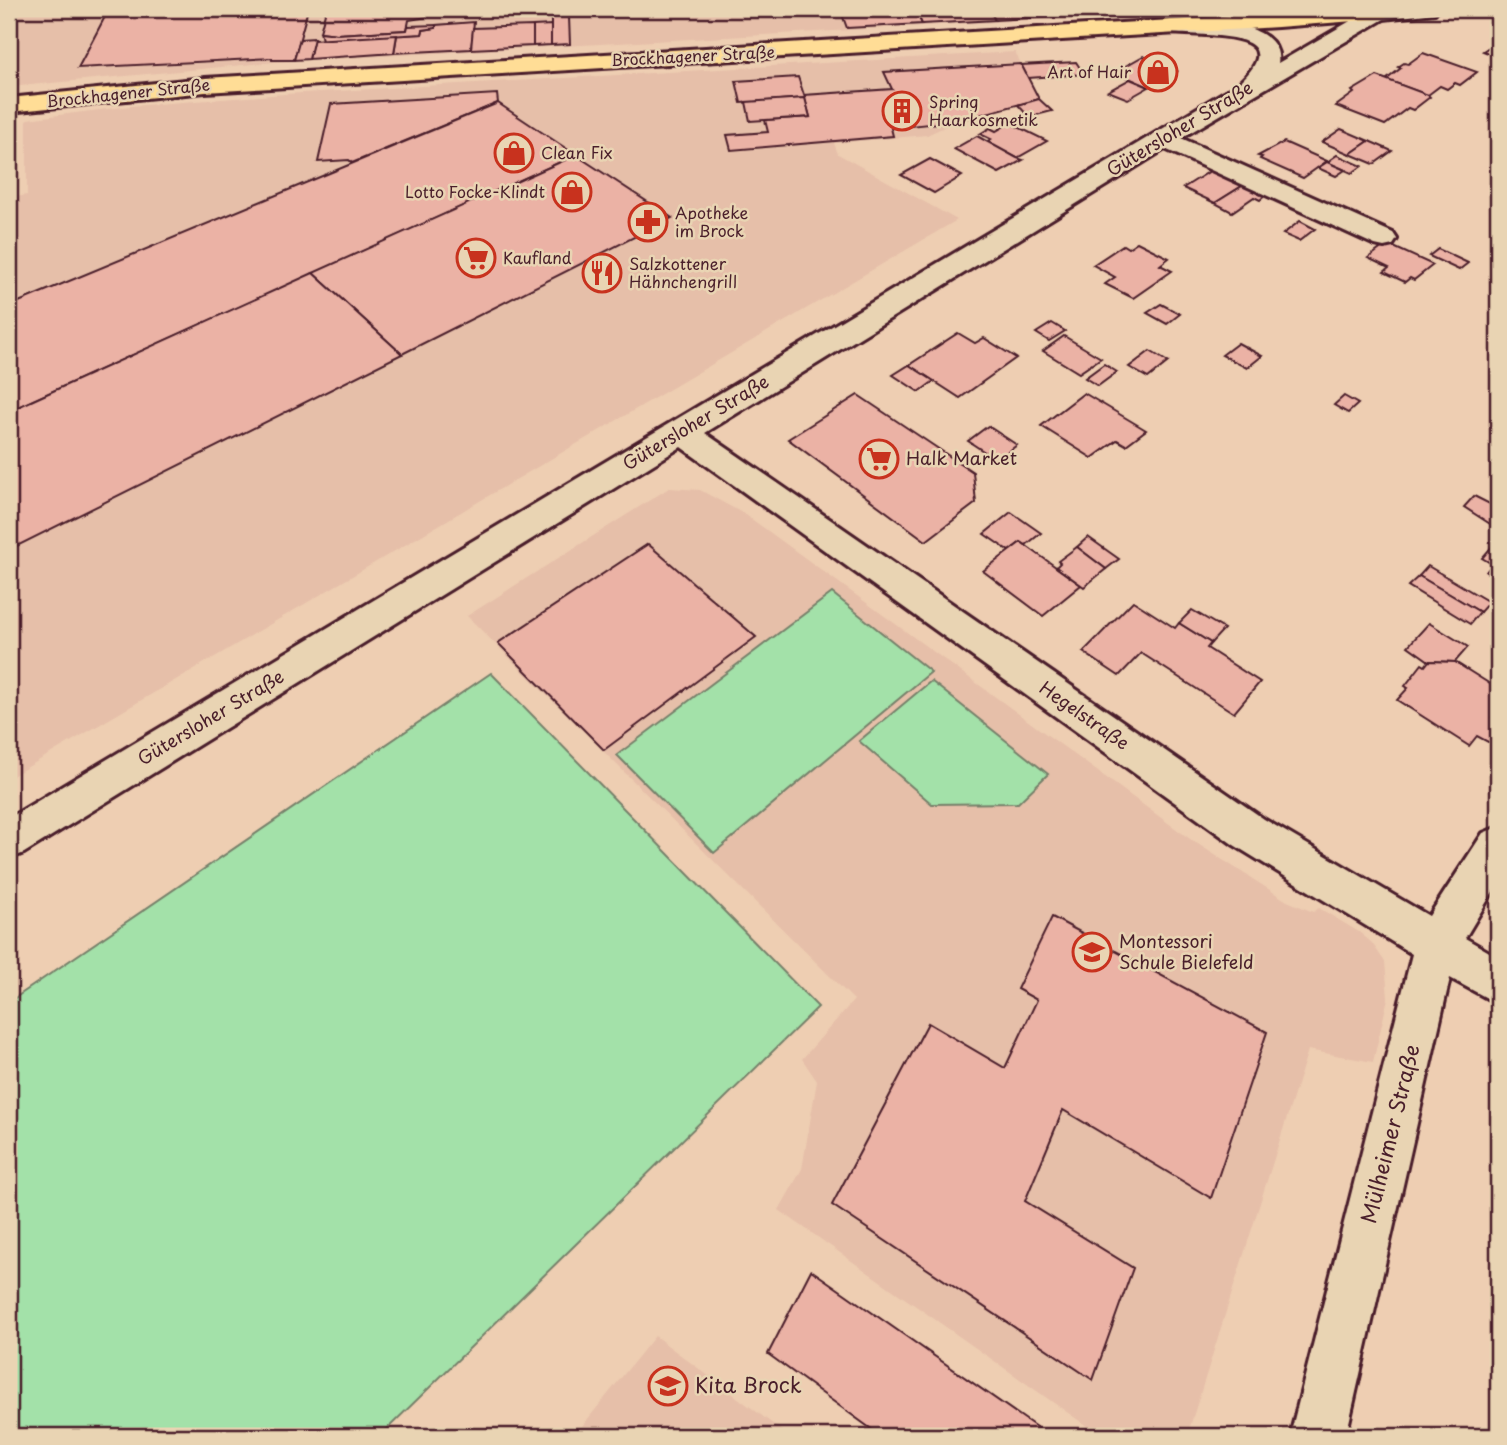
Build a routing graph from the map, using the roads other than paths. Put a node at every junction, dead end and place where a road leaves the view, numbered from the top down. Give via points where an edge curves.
1 (1428, 9) edge
2 (1382, 11) edge
3 (1166, 27) junction
4 (1247, 88) junction
5 (9, 105) edge
6 (1163, 139) junction
7 (1384, 239) dead end
8 (681, 432) junction
9 (9, 840) edge
10 (1498, 846) edge
11 (1436, 945) junction
12 (1498, 982) edge
13 (1318, 1436) edge

1 - 2 street
2 - 3 main road, Brockhagener Straße
2 - 4 street, Gütersloher Straße
3 - 4 street via 1231,31 1259,39 1268,55 1265,71
3 - 5 main road, Brockhagener Straße via 205,85
4 - 6 street, Gütersloher Straße
6 - 7 street
6 - 8 street, Gütersloher Straße
8 - 9 street, Gütersloher Straße
8 - 11 street, Hegelstraße via 1249,832
10 - 11 street, Mülheimer Straße
11 - 12 street, Hegelstraße
11 - 13 street, Mülheimer Straße

